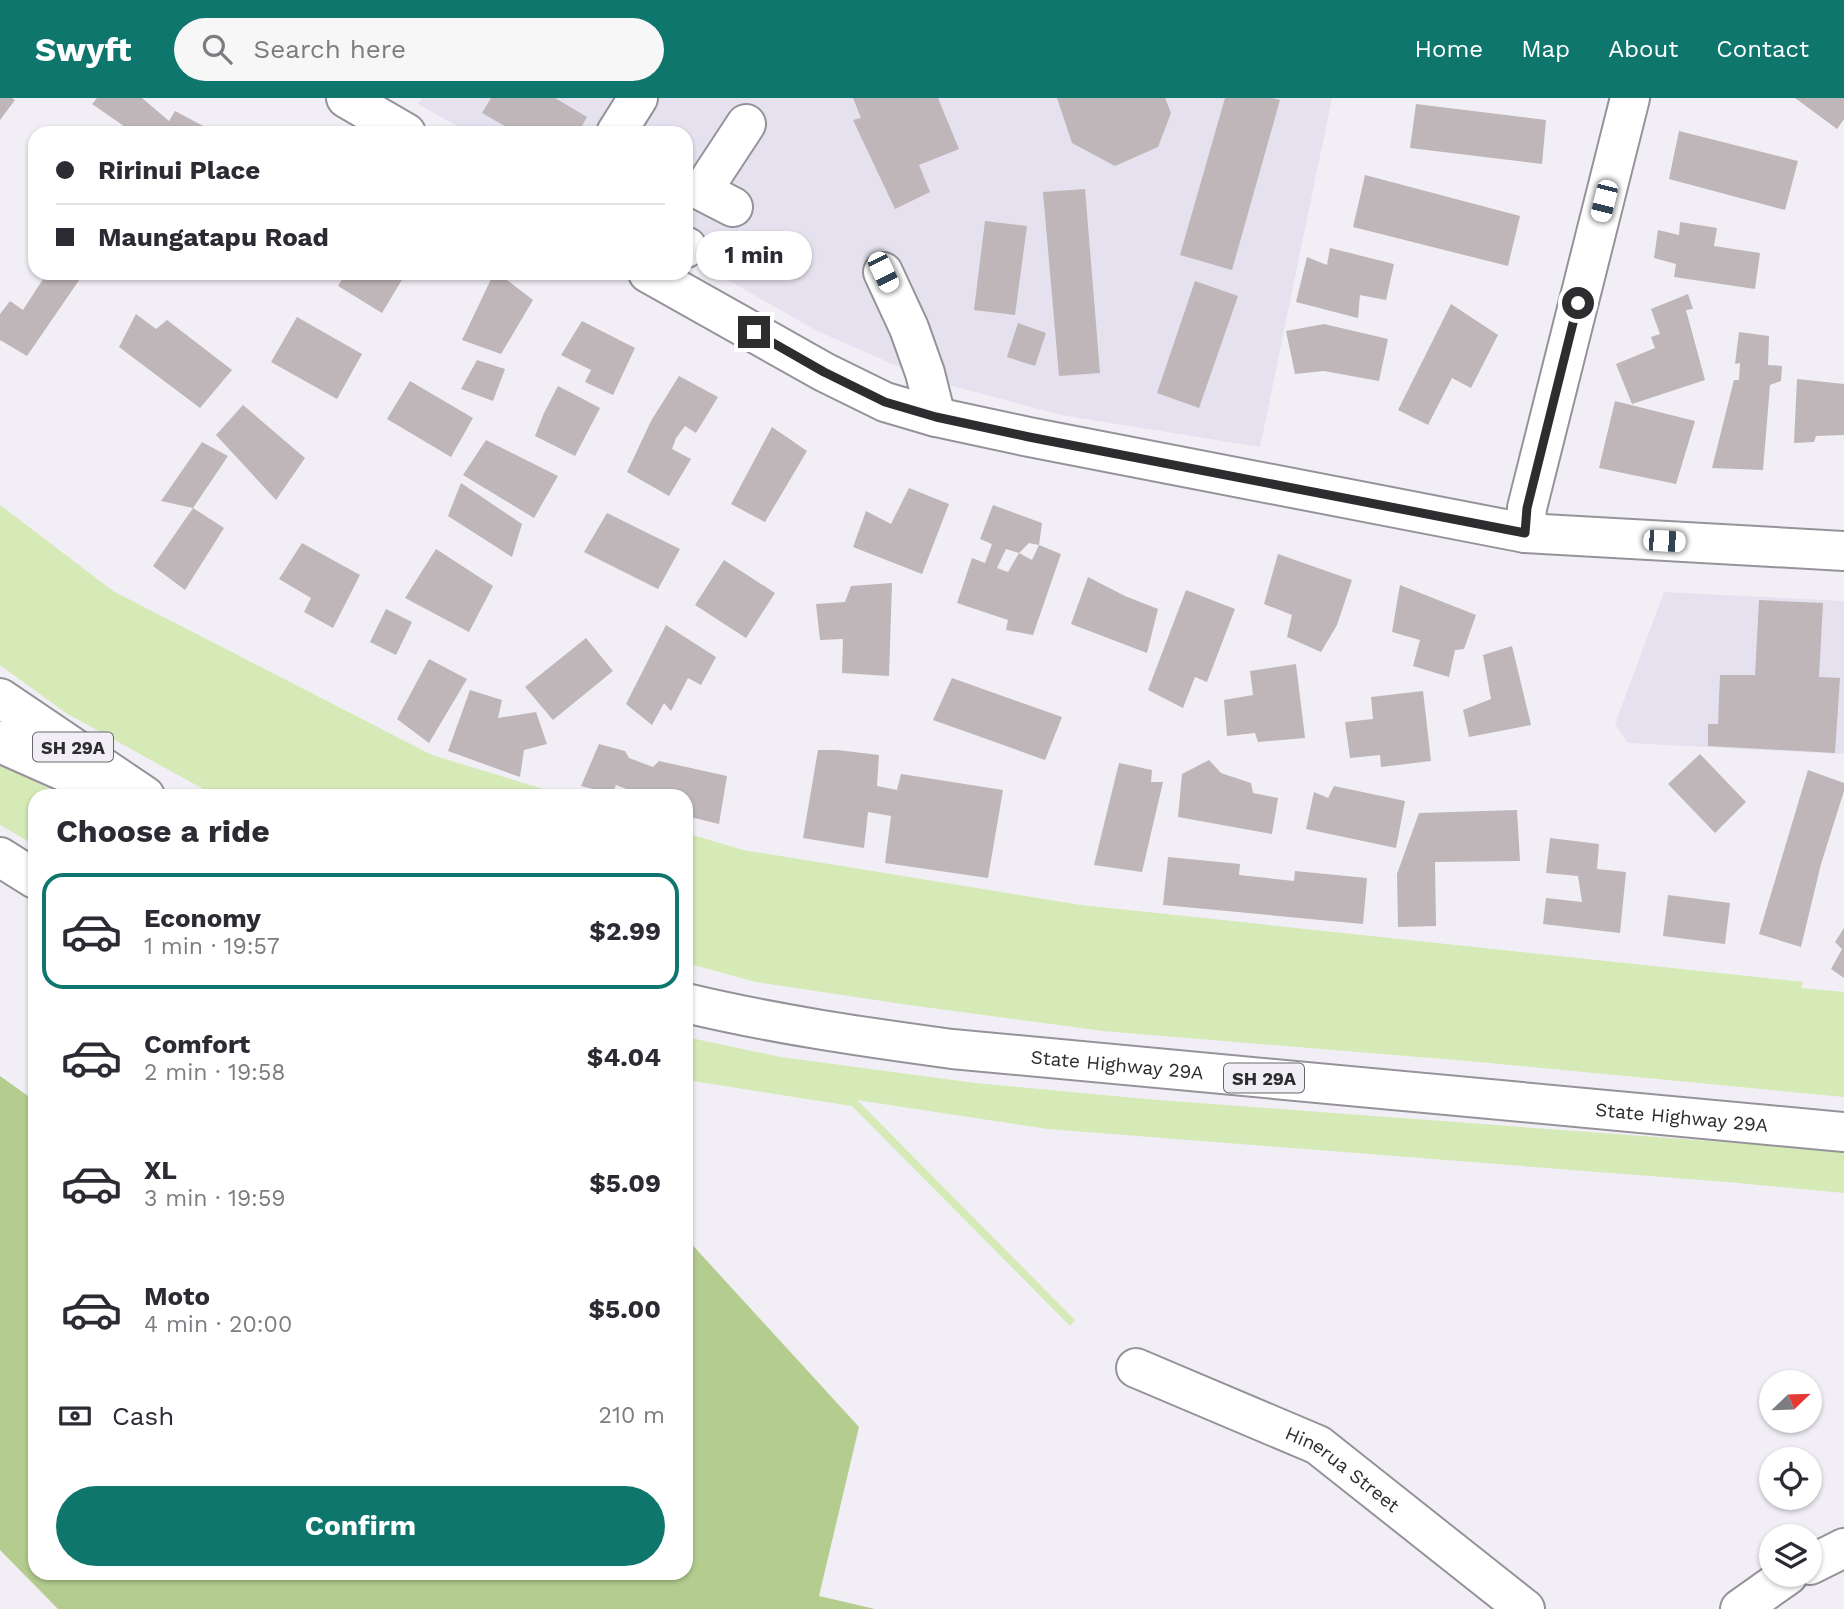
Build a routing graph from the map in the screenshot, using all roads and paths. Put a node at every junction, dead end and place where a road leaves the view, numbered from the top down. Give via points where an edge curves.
1 (346, 98) edge
2 (638, 98) edge
3 (1630, 98) edge
4 (746, 124) dead end
5 (394, 126) edge
6 (621, 126) edge
7 (733, 207) dead end
8 (883, 272) dead end
9 (666, 280) edge
10 (936, 417) junction
11 (1525, 533) junction
12 (1844, 551) edge
13 (0, 698) edge
14 (0, 741) edge
15 (104, 789) edge
16 (135, 789) edge
17 (0, 857) edge
18 (28, 874) edge
19 (693, 1005) edge
20 (1844, 1132) edge
21 (1136, 1368) dead end
22 (1844, 1548) edge
23 (1822, 1558) edge
24 (1771, 1587) edge
25 (1525, 1609) edge
26 (1740, 1609) edge

1 - 5 main road
2 - 6 main road
3 - 11 main road via 1527,508
4 - 7 main road via 702,191
8 - 10 main road via 909,328
9 - 10 main road via 824,372 885,402
10 - 11 main road
11 - 12 main road
13 - 16 main road, SH 29A
14 - 15 main road, SH 29A
17 - 18 main road
19 - 20 main road, State Highway 29A / SH 29A via 952,1049
21 - 25 main road, Hinerua Street via 1318,1444
22 - 23 main road
24 - 26 main road

